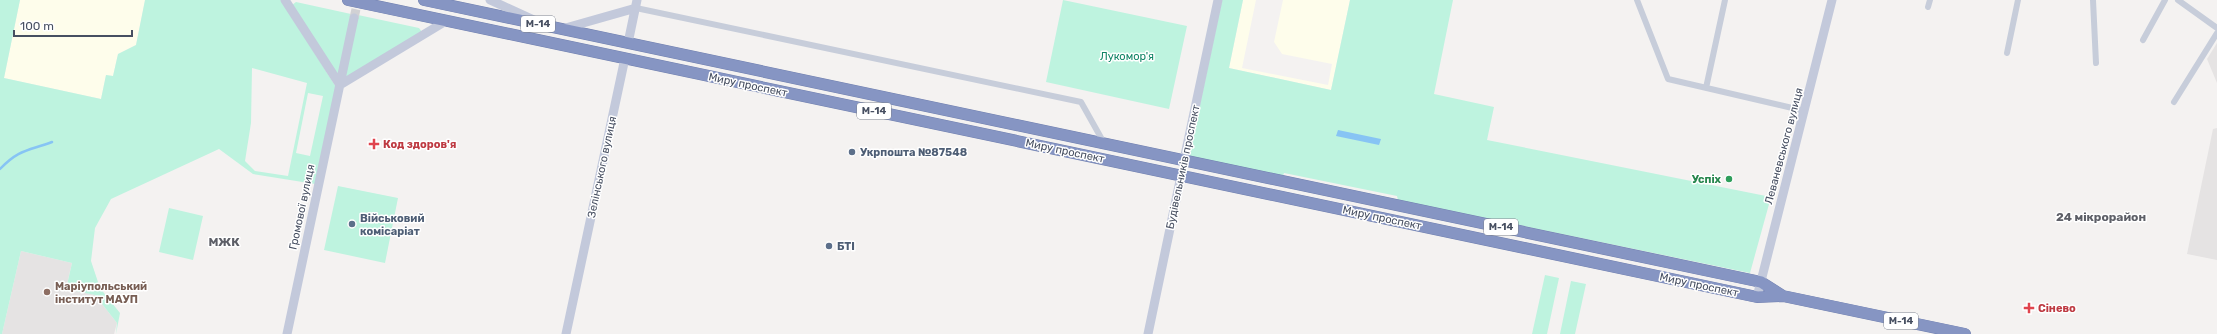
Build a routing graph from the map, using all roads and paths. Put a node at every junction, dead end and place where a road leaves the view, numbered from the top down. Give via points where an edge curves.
1 (285, 0) edge
2 (348, 0) edge
3 (424, 0) edge
4 (490, 0) edge
5 (1218, 0) edge
6 (1637, 0) edge
7 (1725, 0) edge
8 (1832, 0) edge
9 (1930, 0) edge
10 (2018, 0) edge
11 (2093, 0) edge
12 (2165, 0) edge
13 (2178, 0) edge
14 (636, 4) edge
15 (1928, 7) dead end
16 (354, 18) tunnel mouth
17 (446, 21) junction
18 (546, 26) junction
19 (2217, 28) edge
20 (562, 29) junction
21 (2217, 33) edge
22 (2144, 40) dead end
23 (628, 43) junction
24 (2007, 53) dead end
25 (625, 58) junction
26 (2096, 64) dead end
27 (340, 85) junction
28 (1706, 88) junction
29 (2174, 102) dead end
30 (1805, 111) junction
31 (1105, 144) junction
32 (1184, 160) junction
33 (1180, 176) junction
34 (1761, 282) junction
35 (1783, 296) junction
36 (1757, 298) junction
37 (287, 334) edge
38 (566, 334) edge
39 (1148, 334) edge
40 (1962, 334) edge

1 - 27 street
2 - 17 highway, Миру проспект / М-14
3 - 18 highway, Миру проспект / М-14
4 - 18 street
5 - 32 street, Будівельників проспект
6 - 28 street via 1668,79
7 - 28 street
8 - 30 street, Леваневського вулиця
9 - 15 street
10 - 24 street
11 - 26 street
12 - 22 street
13 - 19 street
14 - 20 street
14 - 23 street, Зелінського вулиця
14 - 31 street via 1081,102
16 - 27 street, Громової вулиця
17 - 25 highway, Миру проспект / М-14
17 - 27 street
18 - 20 highway, Миру проспект / М-14
20 - 23 highway, Миру проспект / М-14
21 - 29 street
23 - 25 highway, Зелінського вулиця
23 - 31 highway, Миру проспект / М-14
25 - 33 highway, Миру проспект / М-14
25 - 38 street, Зелінського вулиця
27 - 37 street, Громової вулиця
28 - 30 street
30 - 34 street, Леваневського вулиця
31 - 32 highway, Миру проспект / М-14
32 - 33 highway, Будівельників проспект
32 - 34 highway, Миру проспект / М-14
33 - 36 highway, Миру проспект / М-14
33 - 39 street, Будівельників проспект
34 - 35 highway, Миру проспект / М-14
34 - 36 street, Леваневського вулиця
35 - 36 highway, Миру проспект / М-14
35 - 40 highway, Миру проспект / М-14

